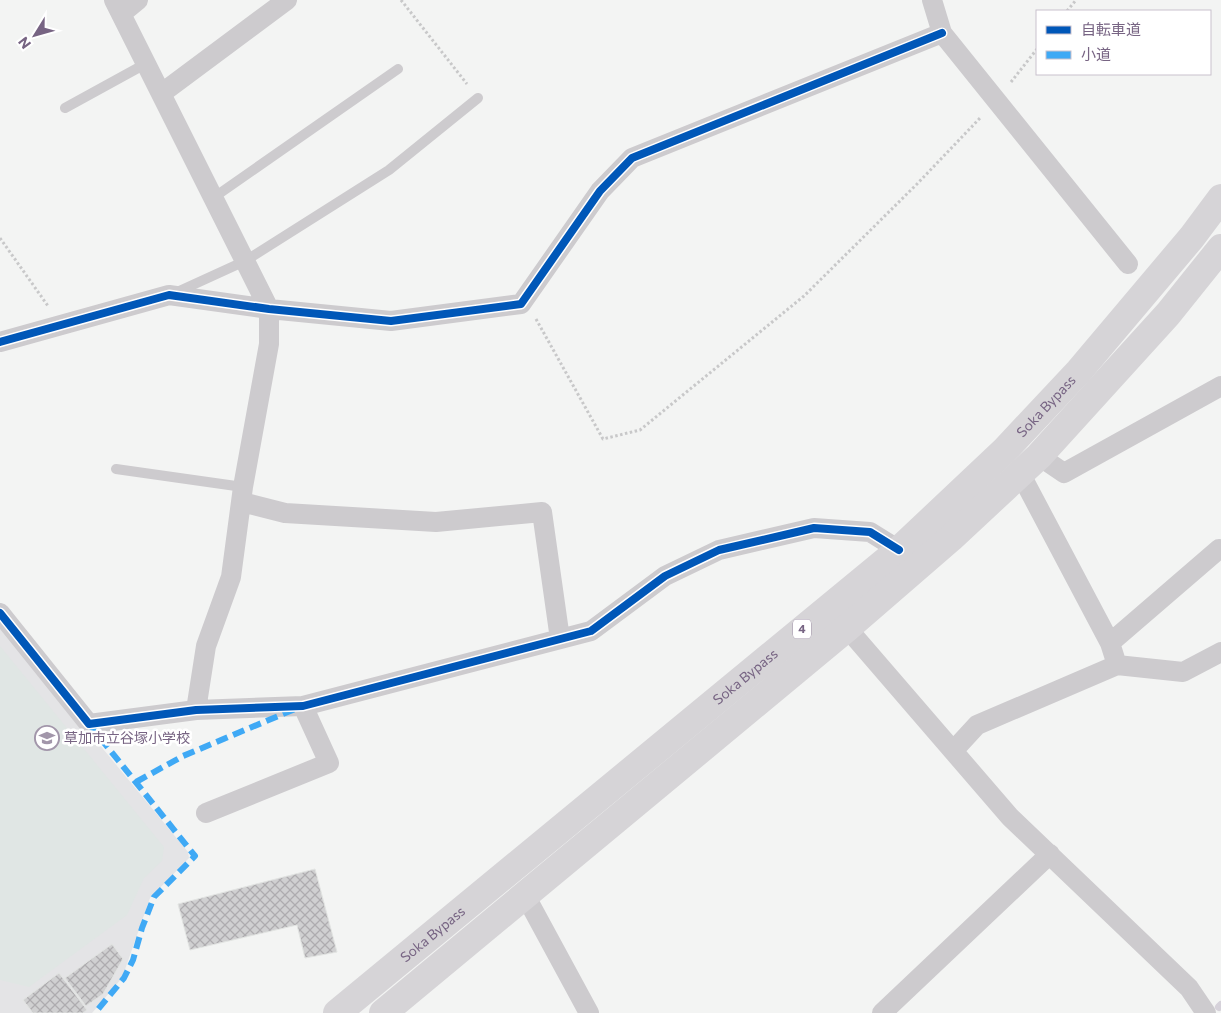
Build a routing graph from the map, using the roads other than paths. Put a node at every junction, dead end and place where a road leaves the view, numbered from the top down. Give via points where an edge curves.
1 (138, 0) edge
2 (287, 0) edge
3 (932, 0) edge
4 (117, 7) edge
5 (942, 33) junction
6 (147, 63) junction
7 (398, 69) dead end
8 (162, 93) junction
9 (478, 98) road end
10 (65, 108) dead end
11 (214, 198) junction
12 (1221, 198) edge
13 (1221, 248) edge
14 (245, 261) junction
15 (1128, 264) dead end
16 (169, 295) junction
17 (269, 309) junction
18 (0, 342) edge
19 (1221, 386) edge
20 (1030, 465) junction
21 (116, 469) dead end
22 (242, 494) junction
23 (1219, 549) dead end
24 (899, 550) junction
25 (0, 613) edge
26 (847, 628) junction
27 (560, 639) junction
28 (1110, 643) junction
29 (1221, 652) edge
30 (1117, 664) junction
31 (303, 706) junction
32 (196, 710) junction
33 (954, 750) junction
34 (206, 812) dead end
35 (1050, 854) junction
36 (525, 895) junction
37 (338, 1013) edge
38 (383, 1013) edge
39 (589, 1013) edge
40 (882, 1013) edge
41 (1206, 1013) edge

1 - 4 street
2 - 8 street
3 - 5 street
4 - 6 street
5 - 15 street
5 - 17 street via 632,158 600,191 521,304 391,321
6 - 8 street
6 - 10 lane
7 - 11 lane
8 - 11 street
9 - 14 lane via 389,170
11 - 14 street
12 - 24 highway, Soka Bypass / 4 via 1192,238 1079,371 1004,451
13 - 20 highway, Soka Bypass / 4 via 1168,314
14 - 16 lane
14 - 17 street
16 - 17 street
16 - 18 street
17 - 22 street via 269,344
19 - 20 street via 1064,473
20 - 26 highway, Soka Bypass / 4 via 952,538
20 - 28 street
21 - 22 lane
22 - 27 street via 285,513 436,522 542,512
22 - 32 street via 231,577 206,646
23 - 28 street
24 - 27 street via 870,532 814,528 719,550 665,576 591,631
24 - 37 highway, Soka Bypass / 4
25 - 32 street via 89,724
26 - 33 street
26 - 36 highway, Soka Bypass / 4
27 - 31 street
28 - 30 street
29 - 30 street via 1183,672
30 - 33 street via 977,725
31 - 32 street
31 - 34 street via 329,763
33 - 35 street via 1010,817
35 - 40 street
35 - 41 street via 1189,988
36 - 38 highway, Soka Bypass / 4
36 - 39 street

